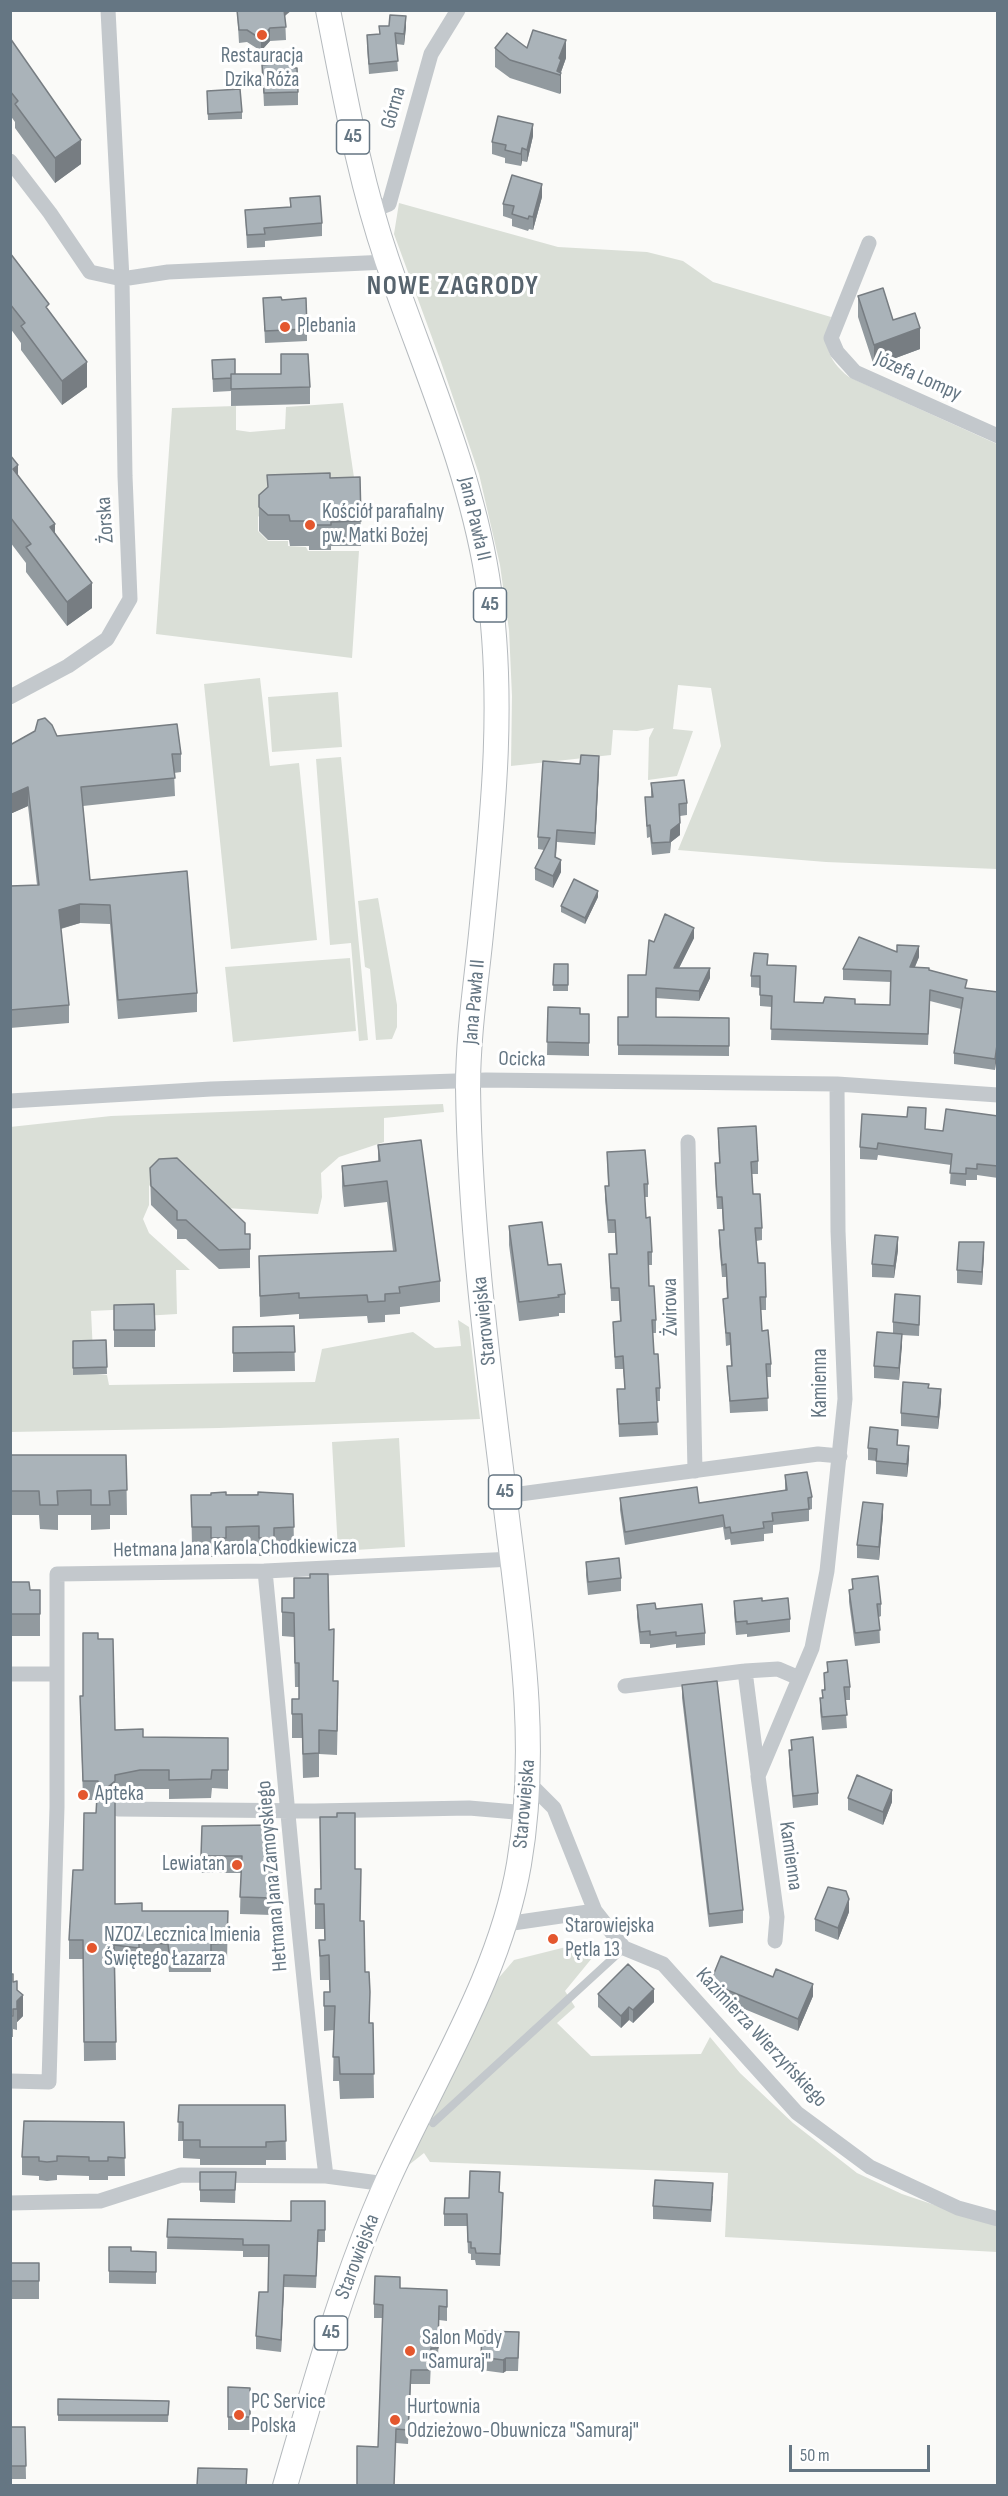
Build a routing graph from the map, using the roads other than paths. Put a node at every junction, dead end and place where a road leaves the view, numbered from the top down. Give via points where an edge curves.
1 (108, 10) edge
2 (328, 10) edge
3 (458, 10) edge
4 (10, 161) edge
5 (371, 211) junction
6 (869, 243) dead end
7 (387, 262) junction
8 (122, 279) junction
9 (998, 436) edge
10 (10, 697) edge
11 (468, 1082) junction
12 (837, 1084) junction
13 (998, 1095) edge
14 (10, 1101) edge
15 (688, 1142) dead end
16 (840, 1456) junction
17 (695, 1471) junction
18 (505, 1496) junction
19 (513, 1559) junction
20 (265, 1571) junction
21 (745, 1671) junction
22 (10, 1674) edge
23 (57, 1674) junction
24 (800, 1678) junction
25 (625, 1686) dead end
26 (758, 1776) junction
27 (529, 1783) junction
28 (118, 1809) edge
29 (289, 1811) junction
30 (527, 1813) junction
31 (595, 1911) junction
32 (506, 1924) junction
33 (775, 1941) dead end
34 (624, 1948) junction
35 (10, 2081) edge
36 (433, 2123) dead end
37 (326, 2176) junction
38 (386, 2184) junction
39 (10, 2203) edge
40 (998, 2219) edge
41 (285, 2486) edge

1 - 8 street, Żorska
2 - 5 main road, Jana Pawła II / 45
3 - 5 street, Górna via 431,54 389,204
4 - 8 street via 90,272
5 - 7 main road, Jana Pawła II / 45
6 - 9 street, Józefa Lompy via 831,338 837,352 855,372
7 - 8 street via 168,272
7 - 11 main road, Jana Pawła II / 45 via 463,472 492,616 495,755
8 - 10 street, Żorska via 130,599 107,639 68,666
11 - 12 street, Ocicka
11 - 14 street, Ocicka via 210,1089
11 - 18 main road, Starowiejska / 45 via 473,1201
12 - 13 street, Ocicka
12 - 16 street, Kamienna via 845,1398
15 - 17 street, Żwirowa
16 - 17 street via 818,1454
16 - 24 street, Kamienna via 826,1571 812,1648
17 - 18 street
18 - 19 main road, Starowiejska / 45
19 - 20 street, Hetmana Jana Karola Chodkiewicza
19 - 27 main road, Starowiejska / 45 via 529,1721
20 - 23 street, Hetmana Jana Karola Chodkiewicza via 57,1574
20 - 29 street, Hetmana Jana Zamoyskiego
21 - 24 street via 778,1669
21 - 25 street
21 - 26 street, Kamienna
22 - 23 street
23 - 35 street, Hetmana Jana Karola Chodkiewicza via 49,2082
24 - 26 street, Kamienna
26 - 33 street, Kamienna via 777,1917
27 - 30 main road, Starowiejska / 45
27 - 31 street, Kazimierza Wierzyńskiego via 558,1815
28 - 29 street
29 - 30 street via 469,1808
29 - 37 street, Hetmana Jana Zamoyskiego via 294,1894
30 - 32 main road, Starowiejska / 45
31 - 32 street
31 - 34 street, Kazimierza Wierzyńskiego
32 - 38 main road, Starowiejska / 45
34 - 36 lane
34 - 40 street, Kazimierza Wierzyńskiego via 663,1964 797,2113 870,2167 958,2208
37 - 38 street
37 - 39 street via 180,2175 100,2201
38 - 41 main road, Starowiejska / 45 via 350,2272

